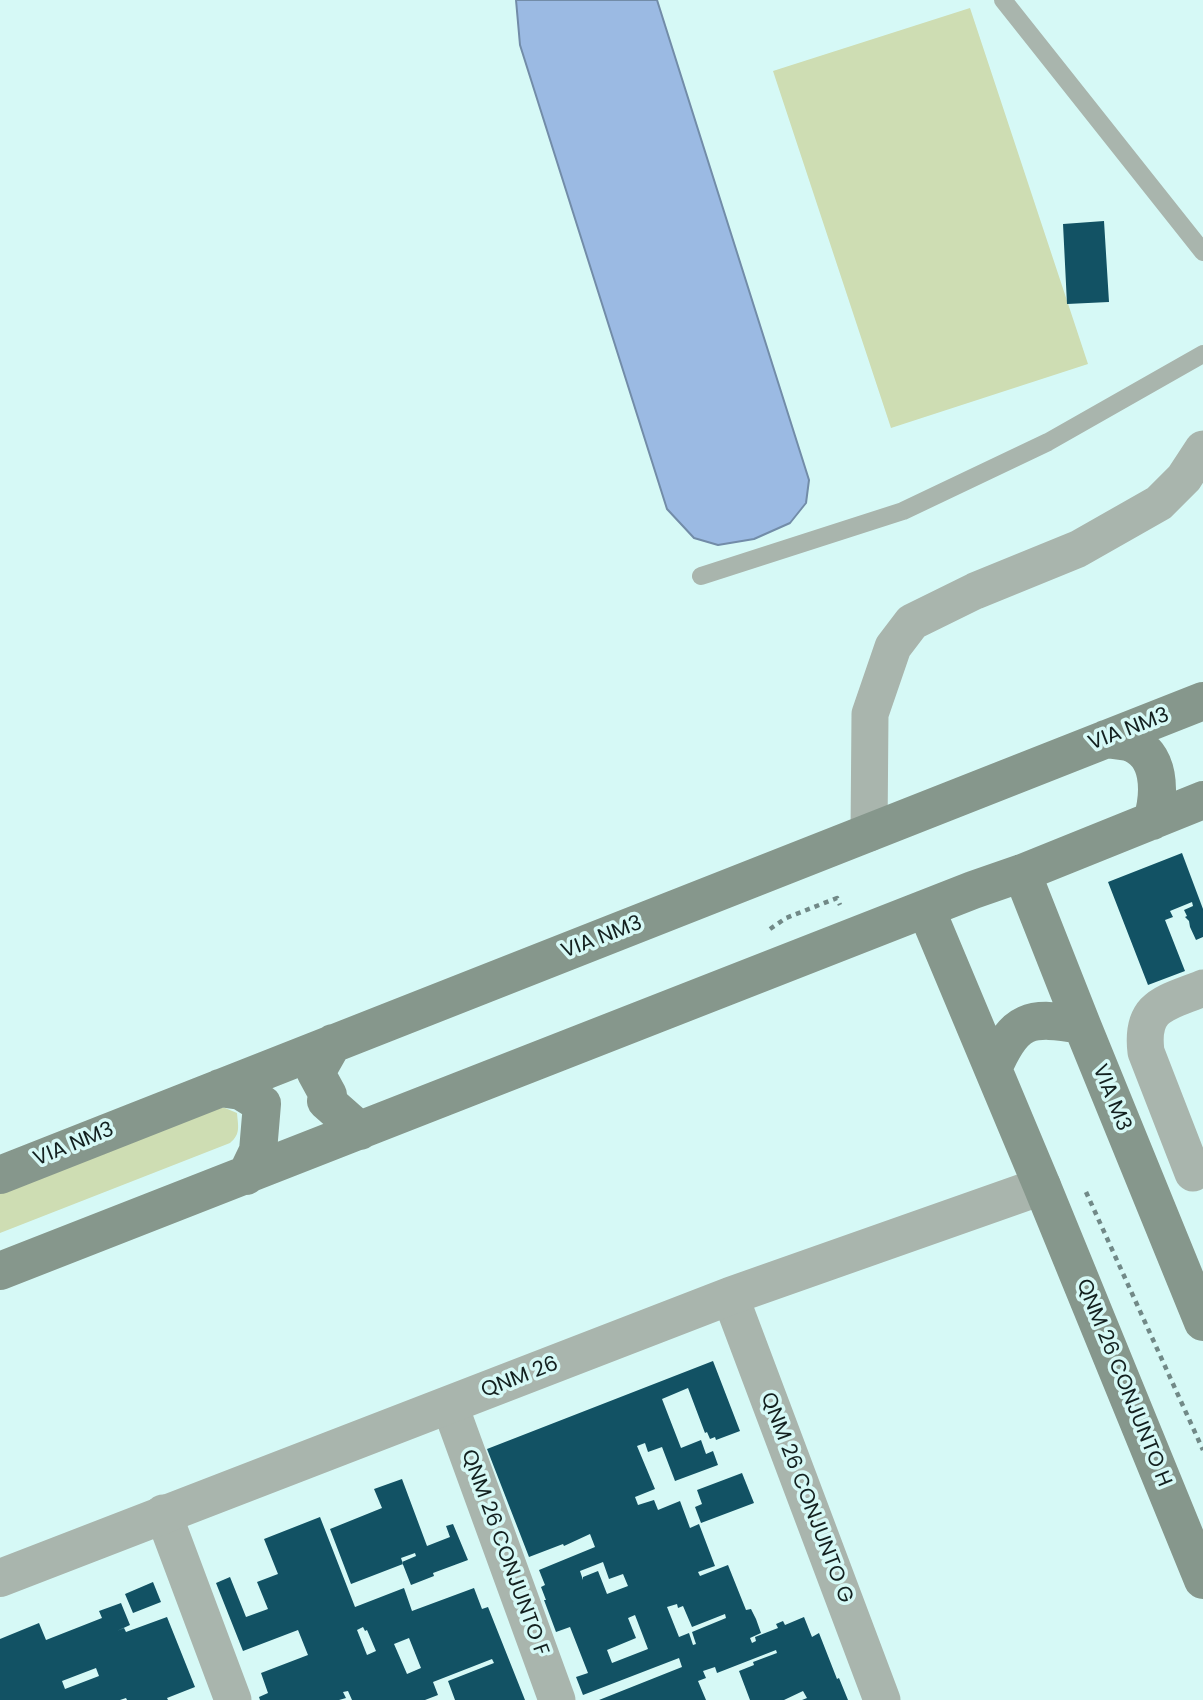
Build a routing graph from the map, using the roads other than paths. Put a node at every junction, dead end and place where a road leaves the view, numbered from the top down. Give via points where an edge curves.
1 (1003, 0) edge
2 (1203, 252) edge
3 (1203, 354) edge
4 (1203, 449) edge
5 (701, 576) dead end
6 (1203, 701) edge
7 (1106, 739) junction
8 (1203, 800) edge
9 (1152, 821) junction
10 (869, 832) junction
11 (1022, 873) junction
12 (926, 909) junction
13 (1203, 988) edge
14 (1082, 1025) junction
15 (332, 1043) junction
16 (993, 1069) junction
17 (220, 1088) junction
18 (360, 1131) junction
19 (0, 1175) edge
20 (246, 1176) junction
21 (1200, 1180) edge
22 (1042, 1186) junction
23 (0, 1272) edge
24 (730, 1296) junction
25 (1203, 1322) edge
26 (450, 1406) junction
27 (163, 1513) junction
28 (0, 1577) edge
29 (1203, 1580) edge
30 (233, 1700) edge
31 (557, 1700) edge
32 (882, 1700) edge

1 - 2 lane
3 - 5 lane via 1048,442 902,511
4 - 10 street via 1184,478 1159,503 1079,549 912,622 893,647 870,714
6 - 7 main road, VIA NM3
7 - 9 main road via 1136,746 1153,764 1158,793
7 - 10 main road, VIA NM3
8 - 9 main road
9 - 11 main road
10 - 15 main road, VIA NM3
11 - 12 main road
11 - 14 main road, VIA M3
12 - 16 main road
12 - 18 main road
13 - 21 street via 1156,1007 1144,1036 1146,1052
14 - 16 main road via 1046,1019 1026,1022 1010,1036
14 - 25 main road, VIA M3
15 - 17 main road, VIA NM3
15 - 18 main road via 317,1073 326,1101
16 - 22 main road
17 - 19 main road, VIA NM3
17 - 20 main road via 241,1091 262,1104 257,1151
18 - 20 main road
20 - 23 main road
22 - 24 street, QNM 26
22 - 29 main road, QNM 26 CONJUNTO H
24 - 26 street, QNM 26
24 - 32 street, QNM 26 CONJUNTO G
26 - 27 street, QNM 26
26 - 31 street, QNM 26 CONJUNTO F
27 - 28 street, QNM 26
27 - 30 street

